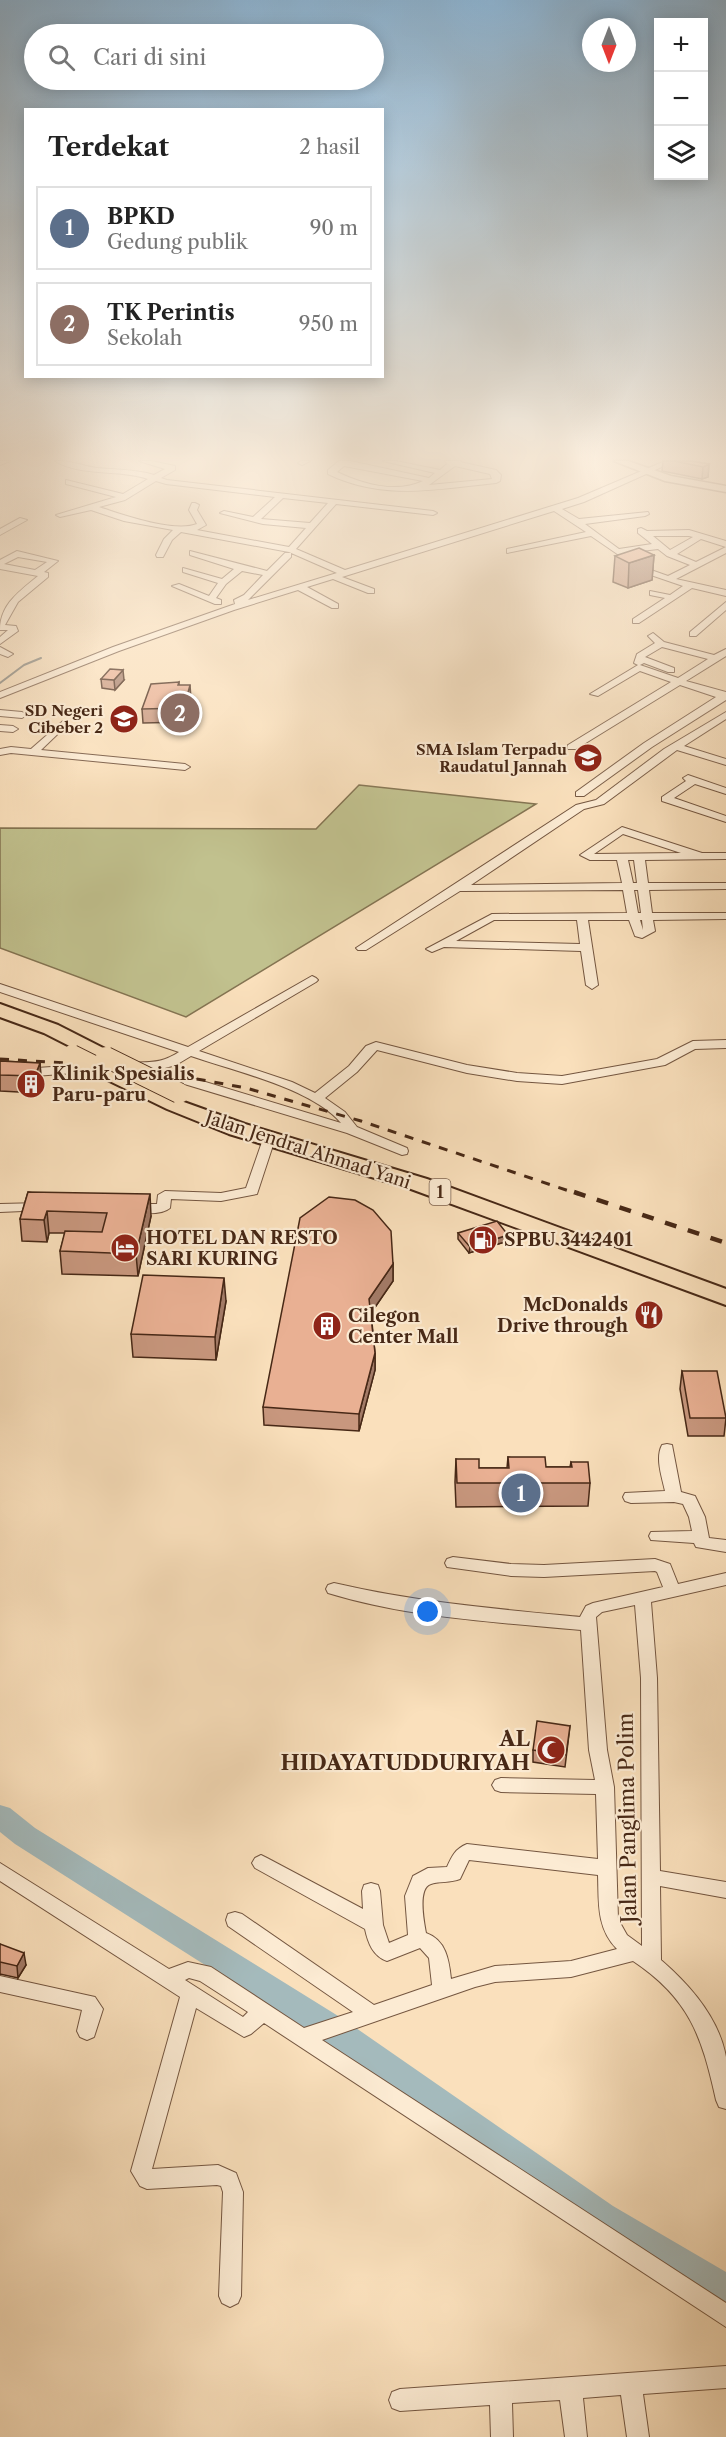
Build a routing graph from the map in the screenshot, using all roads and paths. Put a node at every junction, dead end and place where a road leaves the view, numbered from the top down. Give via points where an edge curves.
1 (44, 575) edge
2 (201, 575) edge
3 (232, 575) edge
4 (268, 575) edge
5 (341, 575) edge
6 (657, 575) edge
7 (673, 575) edge
8 (335, 577) junction
9 (664, 578) junction
10 (223, 582) junction
11 (650, 582) dead end
12 (726, 582) edge
13 (692, 585) junction
14 (176, 586) dead end
15 (301, 588) junction
16 (712, 590) junction
17 (371, 591) dead end
18 (653, 593) dead end
19 (726, 593) edge
20 (674, 598) junction
21 (211, 599) junction
22 (0, 600) edge
23 (15, 600) junction
24 (726, 605) edge
25 (335, 606) dead end
26 (228, 607) junction
27 (5, 612) edge
28 (636, 621) dead end
29 (0, 626) edge
30 (693, 634) dead end
31 (652, 636) dead end
32 (0, 641) edge
33 (661, 644) junction
34 (726, 652) edge
35 (714, 658) junction
36 (639, 663) junction
37 (683, 678) junction
38 (0, 687) edge
39 (10, 690) junction
40 (595, 694) dead end
41 (725, 694) edge
42 (0, 695) edge
43 (0, 714) edge
44 (22, 715) dead end
45 (726, 715) edge
46 (63, 724) dead end
47 (0, 728) edge
48 (13, 729) dead end
49 (665, 734) junction
50 (648, 745) junction
51 (572, 747) dead end
52 (677, 747) junction
53 (0, 752) edge
54 (33, 752) junction
55 (726, 762) edge
56 (185, 767) dead end
57 (726, 791) edge
58 (580, 794) junction
59 (600, 802) junction
60 (580, 807) junction
61 (726, 819) edge
62 (700, 856) junction
63 (726, 856) edge
64 (622, 857) junction
65 (639, 857) junction
66 (726, 886) edge
67 (627, 887) junction
68 (643, 887) junction
69 (458, 888) junction
70 (582, 916) junction
71 (647, 916) junction
72 (726, 916) edge
73 (634, 917) junction
74 (362, 948) dead end
75 (587, 948) junction
76 (312, 980) dead end
77 (592, 985) dead end
78 (0, 988) edge
79 (0, 1010) edge
80 (0, 1021) edge
81 (726, 1044) edge
82 (190, 1053) junction
83 (153, 1067) junction
84 (3, 1072) edge
85 (317, 1098) junction
86 (352, 1131) junction
87 (269, 1139) junction
88 (402, 1151) dead end
89 (55, 1207) edge
90 (120, 1207) edge
91 (0, 1208) edge
92 (726, 1285) edge
93 (726, 1297) edge
94 (667, 1449) dead end
95 (674, 1496) junction
96 (631, 1497) dead end
97 (657, 1536) dead end
98 (701, 1538) junction
99 (726, 1546) edge
100 (453, 1563) dead end
101 (726, 1579) edge
102 (334, 1589) dead end
103 (673, 1592) junction
104 (643, 1599) junction
105 (588, 1623) junction
106 (501, 1785) dead end
107 (605, 1787) junction
108 (261, 1863) dead end
109 (608, 1868) junction
110 (0, 1871) edge
111 (653, 1877) junction
112 (726, 1890) edge
113 (371, 1891) dead end
114 (235, 1920) dead end
115 (373, 1924) junction
116 (418, 1939) junction
117 (634, 1952) junction
118 (652, 1963) junction
119 (169, 1978) junction
120 (0, 1984) edge
121 (442, 1989) junction
122 (190, 1995) junction
123 (262, 2012) junction
124 (372, 2014) junction
125 (87, 2031) dead end
126 (314, 2033) junction
127 (726, 2100) edge
128 (230, 2296) dead end
129 (726, 2316) edge
130 (726, 2377) edge
131 (631, 2384) junction
132 (570, 2387) junction
133 (501, 2394) junction
134 (400, 2400) dead end
135 (502, 2437) edge
136 (576, 2437) edge
137 (638, 2437) edge

1 - 23 street
2 - 10 street
3 - 10 street
4 - 26 street via 247,597
5 - 8 street
6 - 9 street
7 - 9 street
8 - 15 street
8 - 17 street
9 - 11 street
9 - 13 street
10 - 21 street
12 - 16 street
13 - 16 street
13 - 20 street
14 - 21 street
15 - 25 street
15 - 26 street
16 - 19 street
18 - 20 street
20 - 28 street
21 - 26 street
22 - 23 street
23 - 27 street
24 - 30 street
26 - 39 street
27 - 29 street
29 - 32 street via 13,631
31 - 33 street
33 - 35 street
33 - 36 street
34 - 35 street
35 - 37 street
36 - 37 street
36 - 40 street
37 - 41 street
37 - 51 street
38 - 39 street
39 - 42 street
41 - 49 street
43 - 44 street
45 - 52 street
46 - 54 street
47 - 48 street
49 - 50 street
49 - 52 street
50 - 52 street
50 - 58 street
52 - 55 street
52 - 59 street
53 - 54 street
54 - 56 street
57 - 61 street via 690,779 666,798
58 - 59 street
58 - 60 street
59 - 60 street
60 - 69 street
62 - 63 street
62 - 64 street via 622,830 585,855
62 - 65 street
64 - 65 street
64 - 67 street
65 - 68 street
66 - 68 street
67 - 68 street
67 - 69 street
67 - 73 street
68 - 71 street
69 - 74 street
70 - 73 street
70 - 75 street
70 - 75 street via 492,917 438,947
71 - 72 street
71 - 73 street
71 - 73 street via 649,933 642,934
75 - 77 street
76 - 82 street via 222,1030
78 - 82 street
79 - 92 highway, Jalan Jendral Ahmad Yani / 1, bridge via 51,1029 179,1093 250,1120 422,1173
80 - 87 highway, Jalan Jendral Ahmad Yani / 1, bridge via 202,1117
81 - 85 street via 693,1045 661,1062 562,1080 467,1069 376,1046
82 - 83 street
82 - 85 street
83 - 84 street
83 - 86 street
85 - 86 street via 342,1116
86 - 88 street
87 - 90 street via 252,1191 221,1197 165,1195 163,1208
87 - 93 highway, Jalan Jendral Ahmad Yani / 1 via 419,1184
89 - 91 street
94 - 95 street
95 - 96 street
95 - 98 street via 689,1500
97 - 98 street
98 - 99 street via 702,1543
100 - 103 street via 544,1571 655,1565 664,1568
101 - 103 street
102 - 105 street via 480,1614
103 - 104 street
104 - 105 street via 592,1610
104 - 111 street, Jalan Panglima Polim via 649,1678
105 - 107 street via 598,1750
106 - 107 street
107 - 109 street
108 - 115 street
109 - 116 street via 467,1852 453,1874 419,1881 414,1922
109 - 117 street via 612,1932
110 - 119 street
111 - 112 street
111 - 118 street, Jalan Panglima Polim
113 - 115 street
114 - 124 street
115 - 116 street via 387,1953
116 - 121 street via 433,1945 440,1964
117 - 118 street
117 - 121 street via 572,1969 495,1974
118 - 127 street via 693,2006 713,2048
119 - 122 street
119 - 123 street via 195,1970
120 - 125 street via 88,2003 93,2009
121 - 124 street
122 - 123 street via 244,2028
122 - 128 street via 141,2171 147,2179 218,2175 229,2180 233,2192
123 - 126 street
124 - 126 street
126 - 129 street via 636,2259
130 - 131 street
131 - 132 street
131 - 137 street
132 - 133 street
132 - 136 street
133 - 134 street
133 - 135 street

